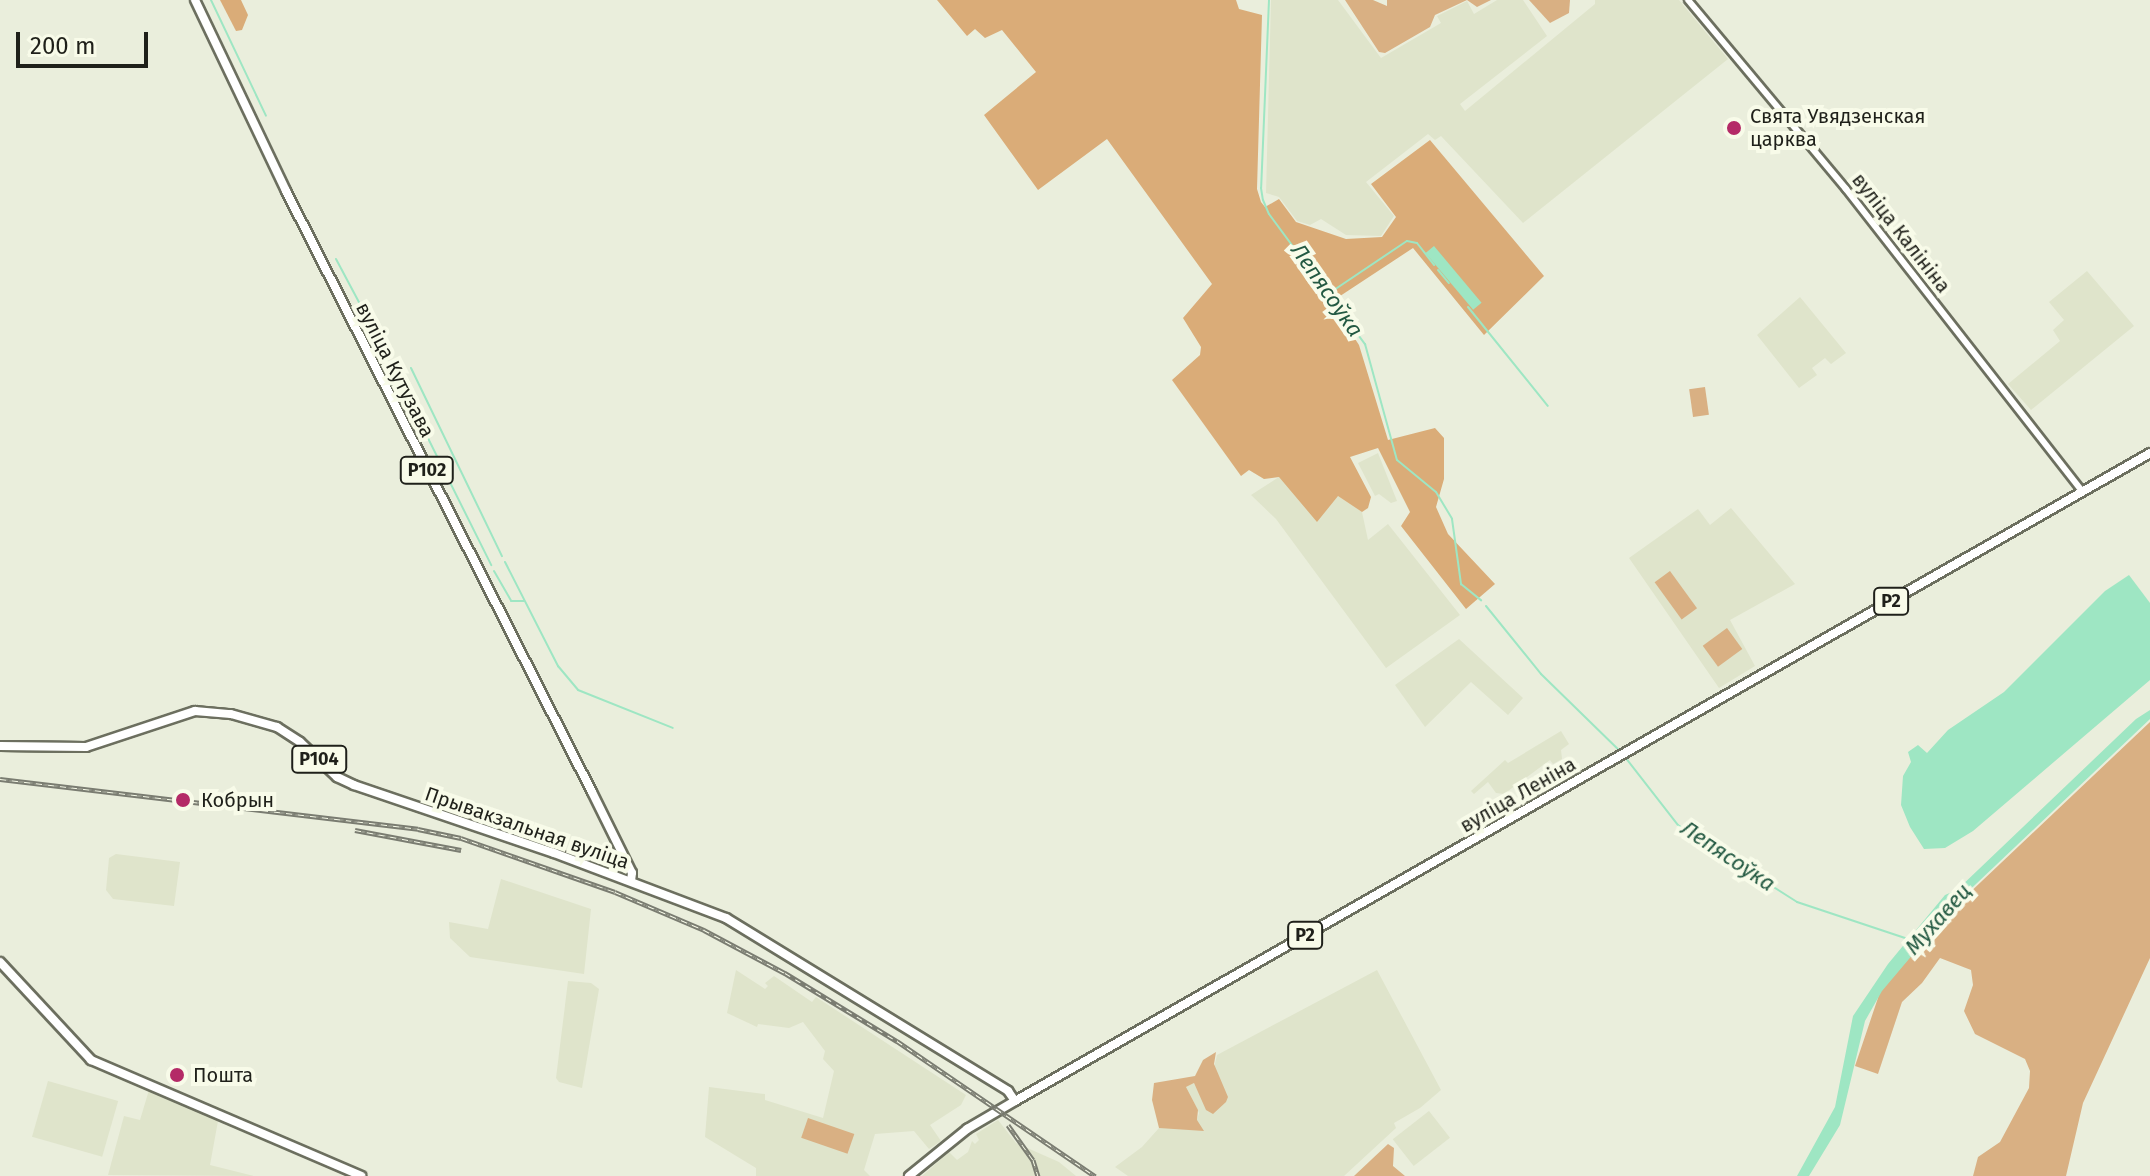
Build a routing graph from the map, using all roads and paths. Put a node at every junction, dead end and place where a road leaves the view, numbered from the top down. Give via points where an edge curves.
1 (195, 0) edge
2 (1688, 0) edge
3 (2150, 453) edge
4 (2072, 476) junction
5 (2097, 483) junction
6 (2082, 491) junction
7 (2069, 499) junction
8 (0, 746) edge
9 (631, 881) junction
10 (0, 962) edge
11 (1015, 1101) junction
12 (361, 1176) edge
13 (909, 1176) edge

1 - 9 main road, вуліца Кутузава / Р102 via 286,191 598,804 632,873
2 - 4 street, вуліца Калініна via 1796,127
3 - 5 main road, вуліца Леніна / Р2
4 - 5 street via 2082,484
4 - 6 street, вуліца Калініна
4 - 7 street via 2075,487
5 - 6 main road, вуліца Леніна / Р2
6 - 7 main road, вуліца Леніна / Р2
7 - 11 main road, вуліца Леніна / Р2
8 - 9 main road, Прывакзальная вуліца / Р104 via 86,747 184,713 231,714 286,732 344,781
9 - 11 main road, Прывакзальная вуліца / Р104 via 726,918 1008,1091
10 - 12 main road via 91,1060
11 - 13 main road, вуліца Леніна / Р2 via 967,1129

